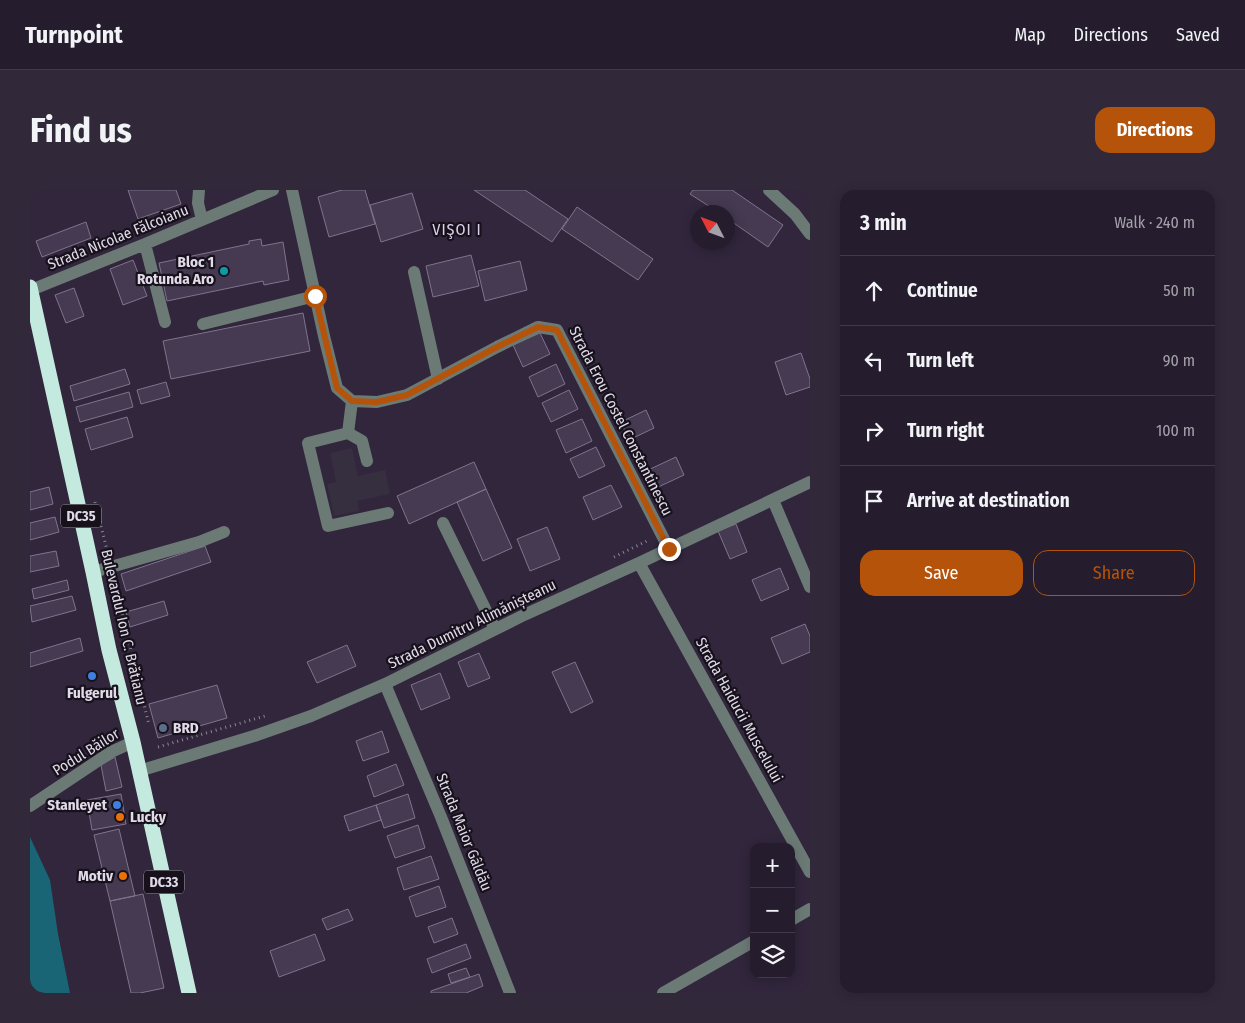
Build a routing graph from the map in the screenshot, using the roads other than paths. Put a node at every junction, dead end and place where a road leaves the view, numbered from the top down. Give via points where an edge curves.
1 (199, 190) edge
2 (273, 190) edge
3 (292, 190) edge
4 (769, 190) edge
5 (202, 220) junction
6 (810, 234) edge
7 (145, 244) junction
8 (414, 272) dead end
9 (31, 288) edge
10 (315, 296) junction
11 (165, 322) dead end
12 (203, 324) dead end
13 (438, 379) junction
14 (352, 401) junction
15 (348, 433) junction
16 (367, 461) dead end
17 (810, 482) edge
18 (773, 500) junction
19 (388, 513) dead end
20 (443, 523) dead end
21 (224, 532) dead end
22 (669, 549) junction
23 (639, 563) junction
24 (93, 572) junction
25 (810, 587) edge
26 (495, 629) junction
27 (385, 684) junction
28 (133, 742) junction
29 (139, 771) junction
30 (30, 806) edge
31 (810, 872) edge
32 (810, 909) edge
33 (795, 918) edge
34 (750, 943) edge
35 (189, 993) edge
36 (510, 993) edge
37 (663, 993) edge

1 - 5 street
2 - 5 street, Strada Nicolae Fălcoianu / DC35
3 - 10 street
4 - 6 street via 795,214
5 - 7 street, Strada Nicolae Fălcoianu / DC35
7 - 9 street, Strada Nicolae Fălcoianu / DC35
7 - 11 street
8 - 13 street
9 - 24 highway, Bulevardul Ion C. Brătianu / DC35
10 - 12 street
10 - 14 street via 337,388
13 - 14 street, Strada Erou Costel Constantinescu via 407,395 377,402
13 - 22 street, Strada Erou Costel Constantinescu via 538,327 557,330
14 - 15 street
15 - 16 street via 362,441
15 - 19 street via 308,442 328,526
17 - 18 street, Strada Dumitru Alimănișteanu
18 - 22 street, Strada Dumitru Alimănișteanu
18 - 25 street
20 - 26 street
21 - 24 street
22 - 23 street, Strada Dumitru Alimănișteanu
23 - 26 street, Strada Dumitru Alimănișteanu
23 - 31 street, Strada Haiducii Muscelului
24 - 28 highway, Bulevardul Ion C. Brătianu / DC35
26 - 27 street, Strada Dumitru Alimănișteanu
27 - 29 street, Strada Dumitru Alimănișteanu via 303,719
27 - 36 street, Strada Maior Gâldău
28 - 29 highway, Bulevardul Ion C. Brătianu
28 - 30 street, Podul Băilor via 111,752
29 - 35 highway, DC33
32 - 33 street
34 - 37 street

